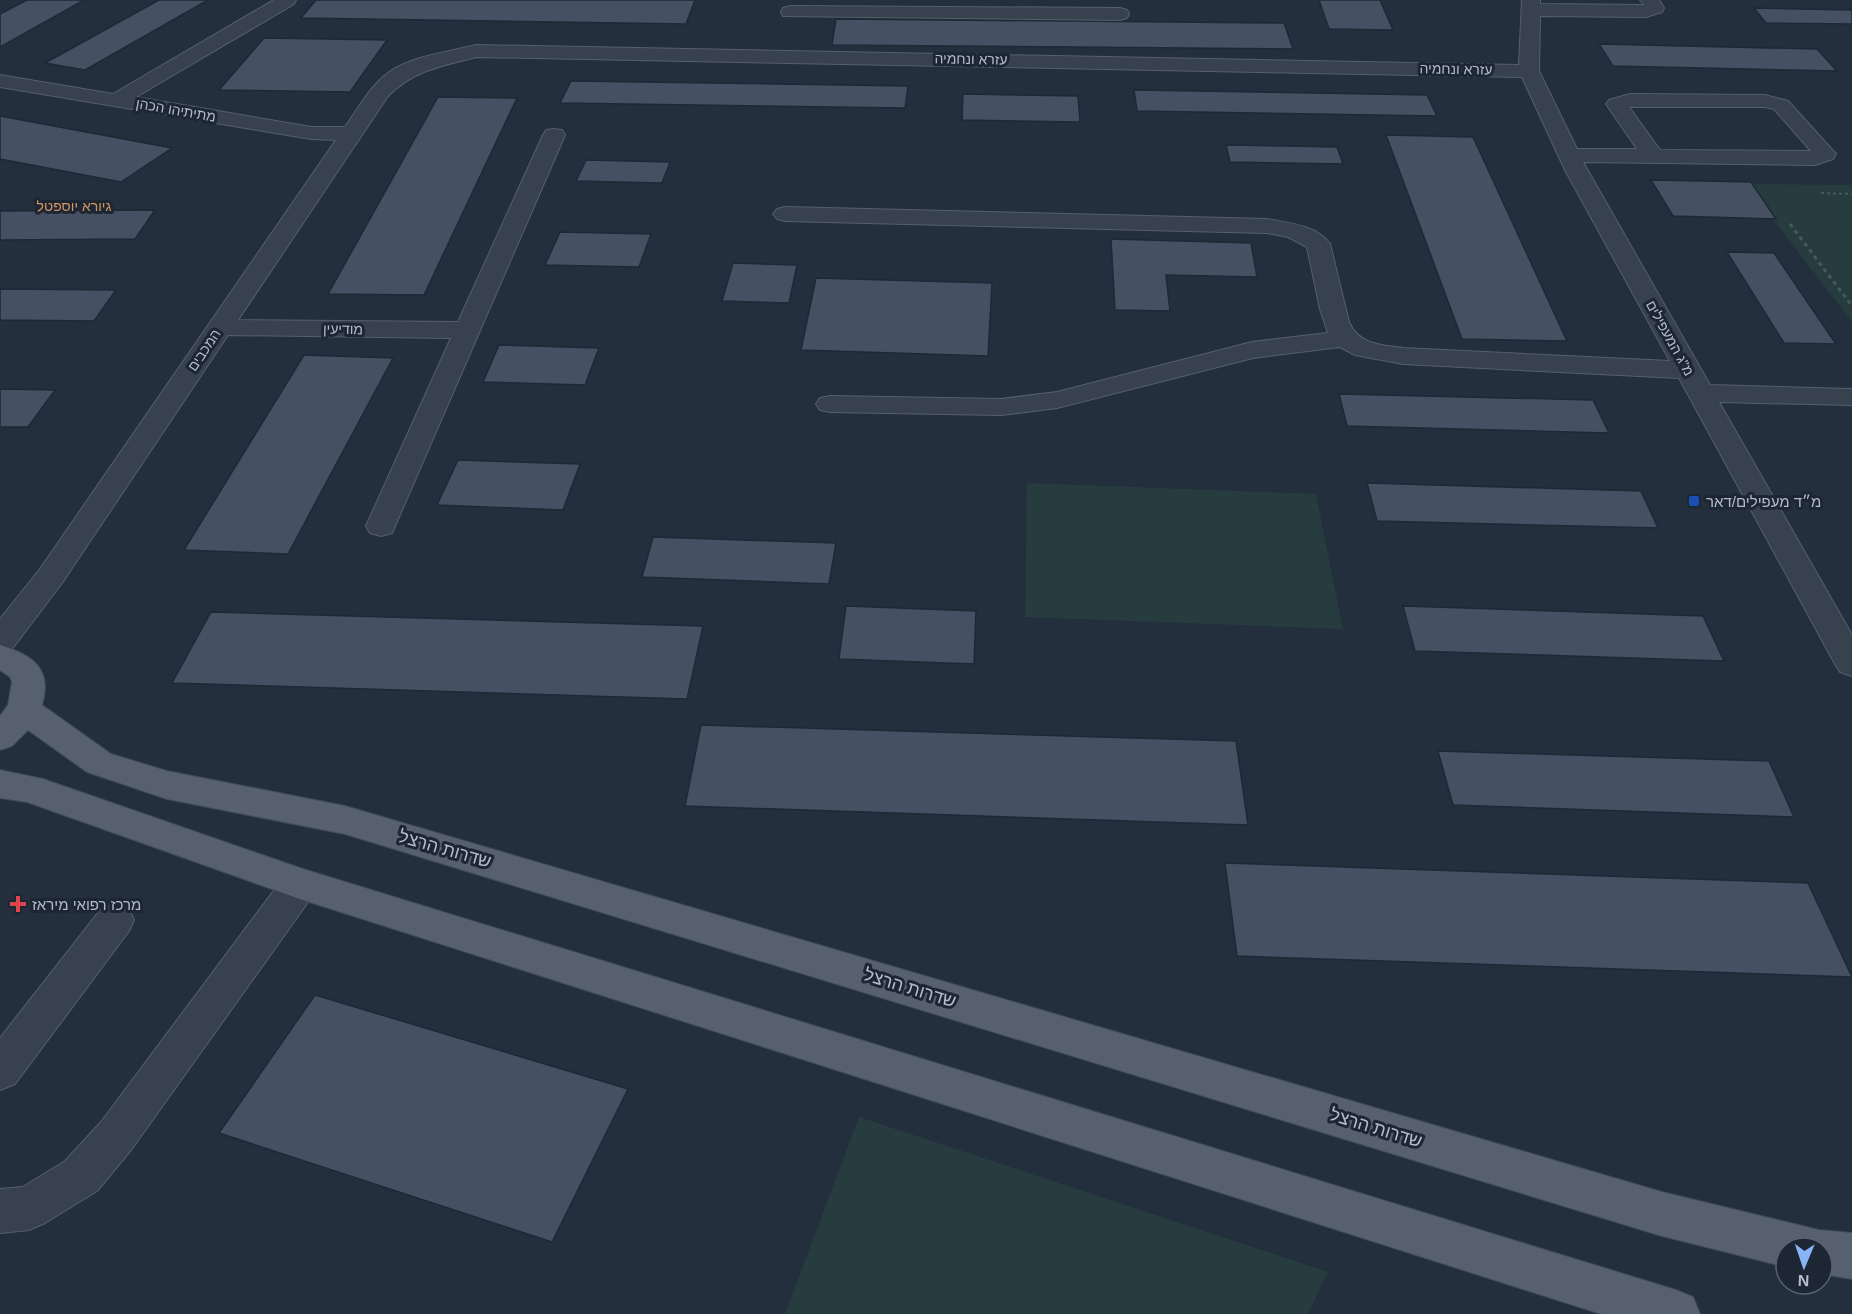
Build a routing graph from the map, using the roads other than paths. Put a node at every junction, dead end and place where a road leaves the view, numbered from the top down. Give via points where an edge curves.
1 (287, 0) edge
2 (1649, 0) edge
3 (1531, 5) edge
4 (1604, 5) edge
5 (791, 6) edge
6 (1120, 14) dead end
7 (779, 55) junction
8 (415, 67) joint
9 (1528, 71) junction
10 (0, 81) edge
11 (117, 100) junction
12 (351, 134) junction
13 (554, 135) dead end
14 (1569, 155) junction
15 (1654, 157) junction
16 (785, 214) dead end
17 (220, 327) junction
18 (466, 330) junction
19 (1344, 339) junction
20 (1694, 381) junction
21 (1852, 397) edge
22 (830, 404) dead end
23 (381, 526) dead end
24 (0, 641) edge
25 (0, 657) edge
26 (1852, 664) edge
27 (12, 724) edge
28 (0, 784) edge
29 (300, 884) junction
30 (115, 920) dead end
31 (0, 1071) edge
32 (0, 1211) edge
33 (1774, 1242) edge
34 (1834, 1253) edge
35 (1852, 1256) edge
36 (1676, 1314) edge

1 - 11 street
2 - 4 street via 1655,8 1646,11
3 - 4 street
3 - 9 street, מ"ג המעפילים
5 - 6 street
5 - 7 street
7 - 8 street, עזרא ונחמיה via 476,51
7 - 9 street, עזרא ונחמיה
8 - 12 street, המכבים via 395,77 380,92
9 - 14 street, מ"ג המעפילים
10 - 11 street, מתיתיהו הכהן
11 - 12 street, מתיתיהו הכהן via 311,133
12 - 17 street, המכבים
13 - 18 street
14 - 15 street
14 - 20 street, מ"ג המעפילים
15 - 15 street via 1815,158 1825,154 1781,105 1765,101 1630,100 1616,104
16 - 19 street via 1267,226 1294,231 1318,244 1337,326
17 - 18 street, מודיעין
17 - 24 street, המכבים via 51,576
18 - 23 street
19 - 20 street via 1362,349 1403,356
19 - 22 street via 1252,350 1058,400 1001,406
20 - 21 street
20 - 26 street, מ"ג המעפילים
25 - 27 main road via 21,668 29,680 30,694
27 - 33 main road, שדרות הרצל via 99,763 167,785 357,824 1662,1214
28 - 29 main road via 30,789
29 - 32 street via 116,1136 81,1176 29,1208
29 - 36 main road
30 - 31 street
34 - 35 main road

